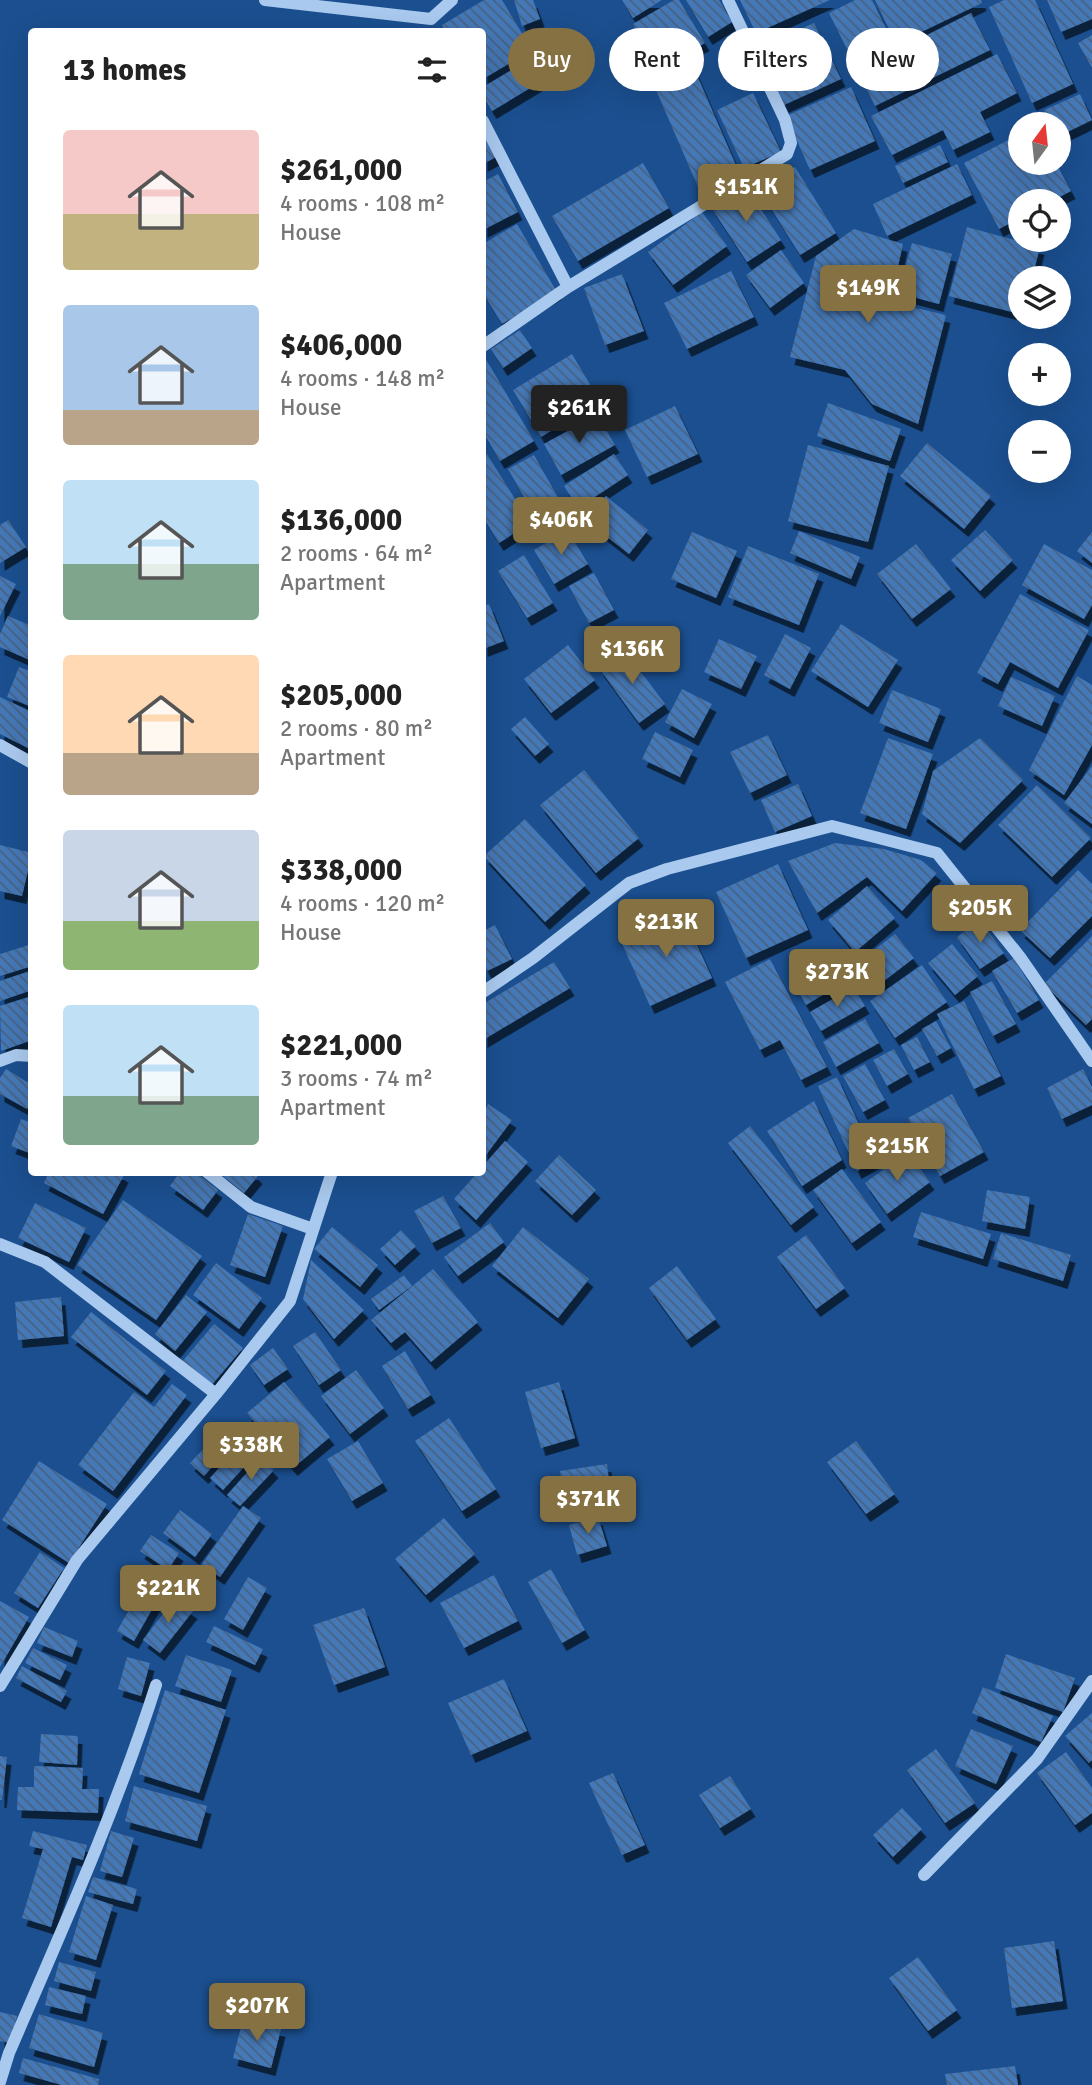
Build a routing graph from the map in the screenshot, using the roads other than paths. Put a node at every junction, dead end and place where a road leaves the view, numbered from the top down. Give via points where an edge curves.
1 (265, 0) edge
2 (452, 0) edge
3 (728, 0) edge
4 (431, 19) junction
5 (436, 28) edge
6 (486, 127) edge
7 (568, 287) junction
8 (486, 344) edge
9 (0, 745) edge
10 (28, 762) edge
11 (486, 990) edge
12 (28, 1056) edge
13 (0, 1061) edge
14 (1092, 1061) edge
15 (212, 1176) edge
16 (331, 1176) edge
17 (313, 1229) junction
18 (0, 1244) edge
19 (216, 1394) junction
20 (1092, 1681) edge
21 (156, 1685) dead end
22 (0, 1686) edge
23 (924, 1875) dead end
24 (0, 2082) edge

1 - 4 street
2 - 4 street
3 - 7 street via 785,120 790,143 787,154
4 - 5 street
6 - 7 street
7 - 8 street
9 - 10 street
11 - 14 street via 629,883 832,826 937,853 1020,957
12 - 13 street
15 - 17 street via 251,1207
16 - 17 street
17 - 19 street via 290,1301
18 - 19 street via 45,1262
19 - 22 street via 77,1560
20 - 23 street via 1037,1759
21 - 24 street via 138,1743

